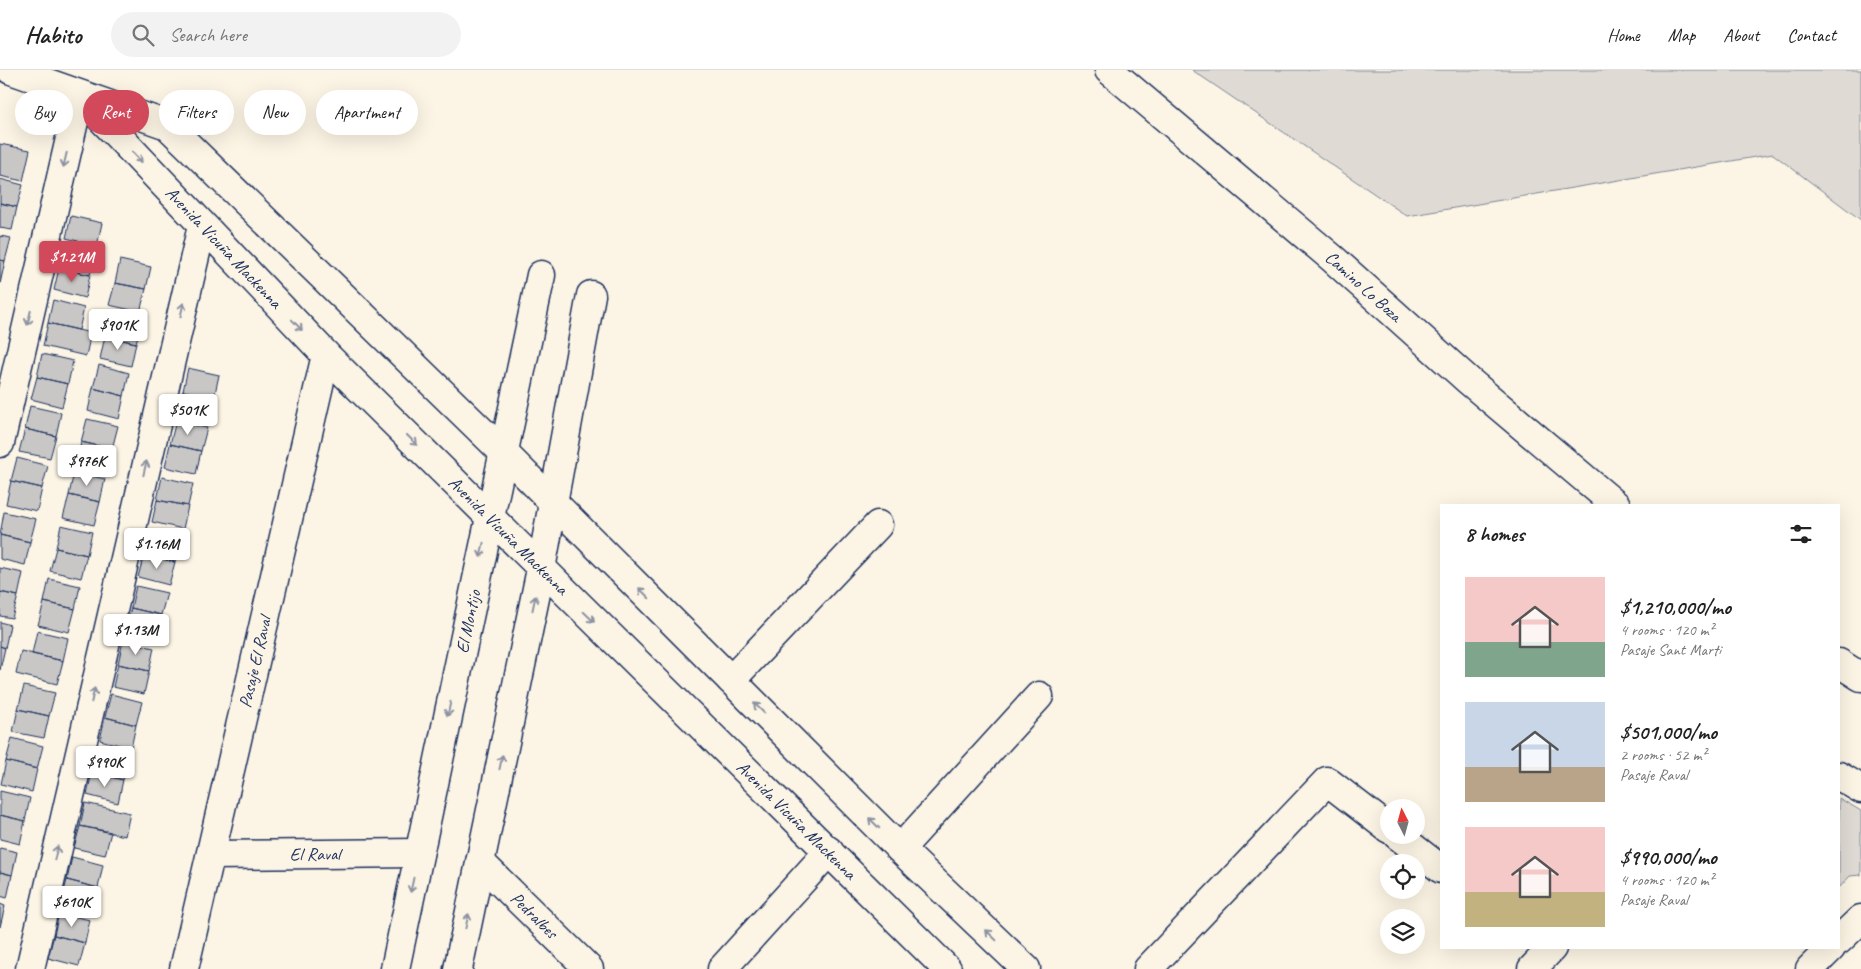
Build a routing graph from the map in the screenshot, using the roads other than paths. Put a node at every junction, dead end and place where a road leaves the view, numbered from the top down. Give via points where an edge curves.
1 (11, 70) edge
2 (1109, 70) edge
3 (80, 95) junction
4 (202, 226) junction
5 (541, 275) dead end
6 (591, 295) dead end
7 (326, 355) junction
8 (0, 443) edge
9 (502, 451) junction
10 (553, 502) junction
11 (1615, 504) edge
12 (489, 517) junction
13 (878, 525) dead end
14 (540, 569) junction
15 (1840, 664) edge
16 (1861, 677) edge
17 (731, 680) junction
18 (1039, 696) dead end
19 (1840, 777) edge
20 (1861, 789) edge
21 (1380, 822) edge
22 (1409, 844) edge
23 (900, 849) junction
24 (829, 852) junction
25 (419, 853) junction
26 (211, 855) junction
27 (480, 862) junction
28 (1440, 868) edge
29 (1861, 919) edge
30 (1840, 939) edge
31 (1551, 949) edge
32 (1830, 949) edge
33 (30, 969) edge
34 (184, 969) edge
35 (395, 969) edge
36 (458, 969) edge
37 (589, 969) edge
38 (722, 969) edge
39 (947, 969) edge
40 (1026, 969) edge
41 (1148, 969) edge
42 (1532, 969) edge
43 (1810, 969) edge

1 - 3 street
2 - 11 street, Camino Lo Boza via 1332,258 1469,381
3 -> 4 street, Avenida Vicuña Mackenna
3 -> 8 street
3 - 9 street via 167,125
4 -> 7 street, Avenida Vicuña Mackenna
33 -> 4 street
5 - 9 street, El Montijo
6 - 10 street
7 -> 12 street, Avenida Vicuña Mackenna
7 - 26 street, Pasaje El Raval
9 - 10 street
9 - 12 street, El Montijo
10 - 14 street
17 -> 10 street
12 - 14 street, Avenida Vicuña Mackenna
12 -> 25 street, El Montijo
13 - 17 street
14 -> 24 street, Avenida Vicuña Mackenna
27 -> 14 street
15 - 16 street
23 -> 17 street
18 - 23 street
19 - 20 street
21 - 41 street via 1327,781
22 - 28 street
40 -> 23 street
24 - 38 street
24 - 39 street, Avenida Vicuña Mackenna
25 - 26 street, El Raval
25 -> 35 street, El Montijo
26 - 34 street, Pasaje El Raval
36 -> 27 street
27 - 37 street, Pedralbes
29 - 30 street
31 - 42 street
32 - 43 street

